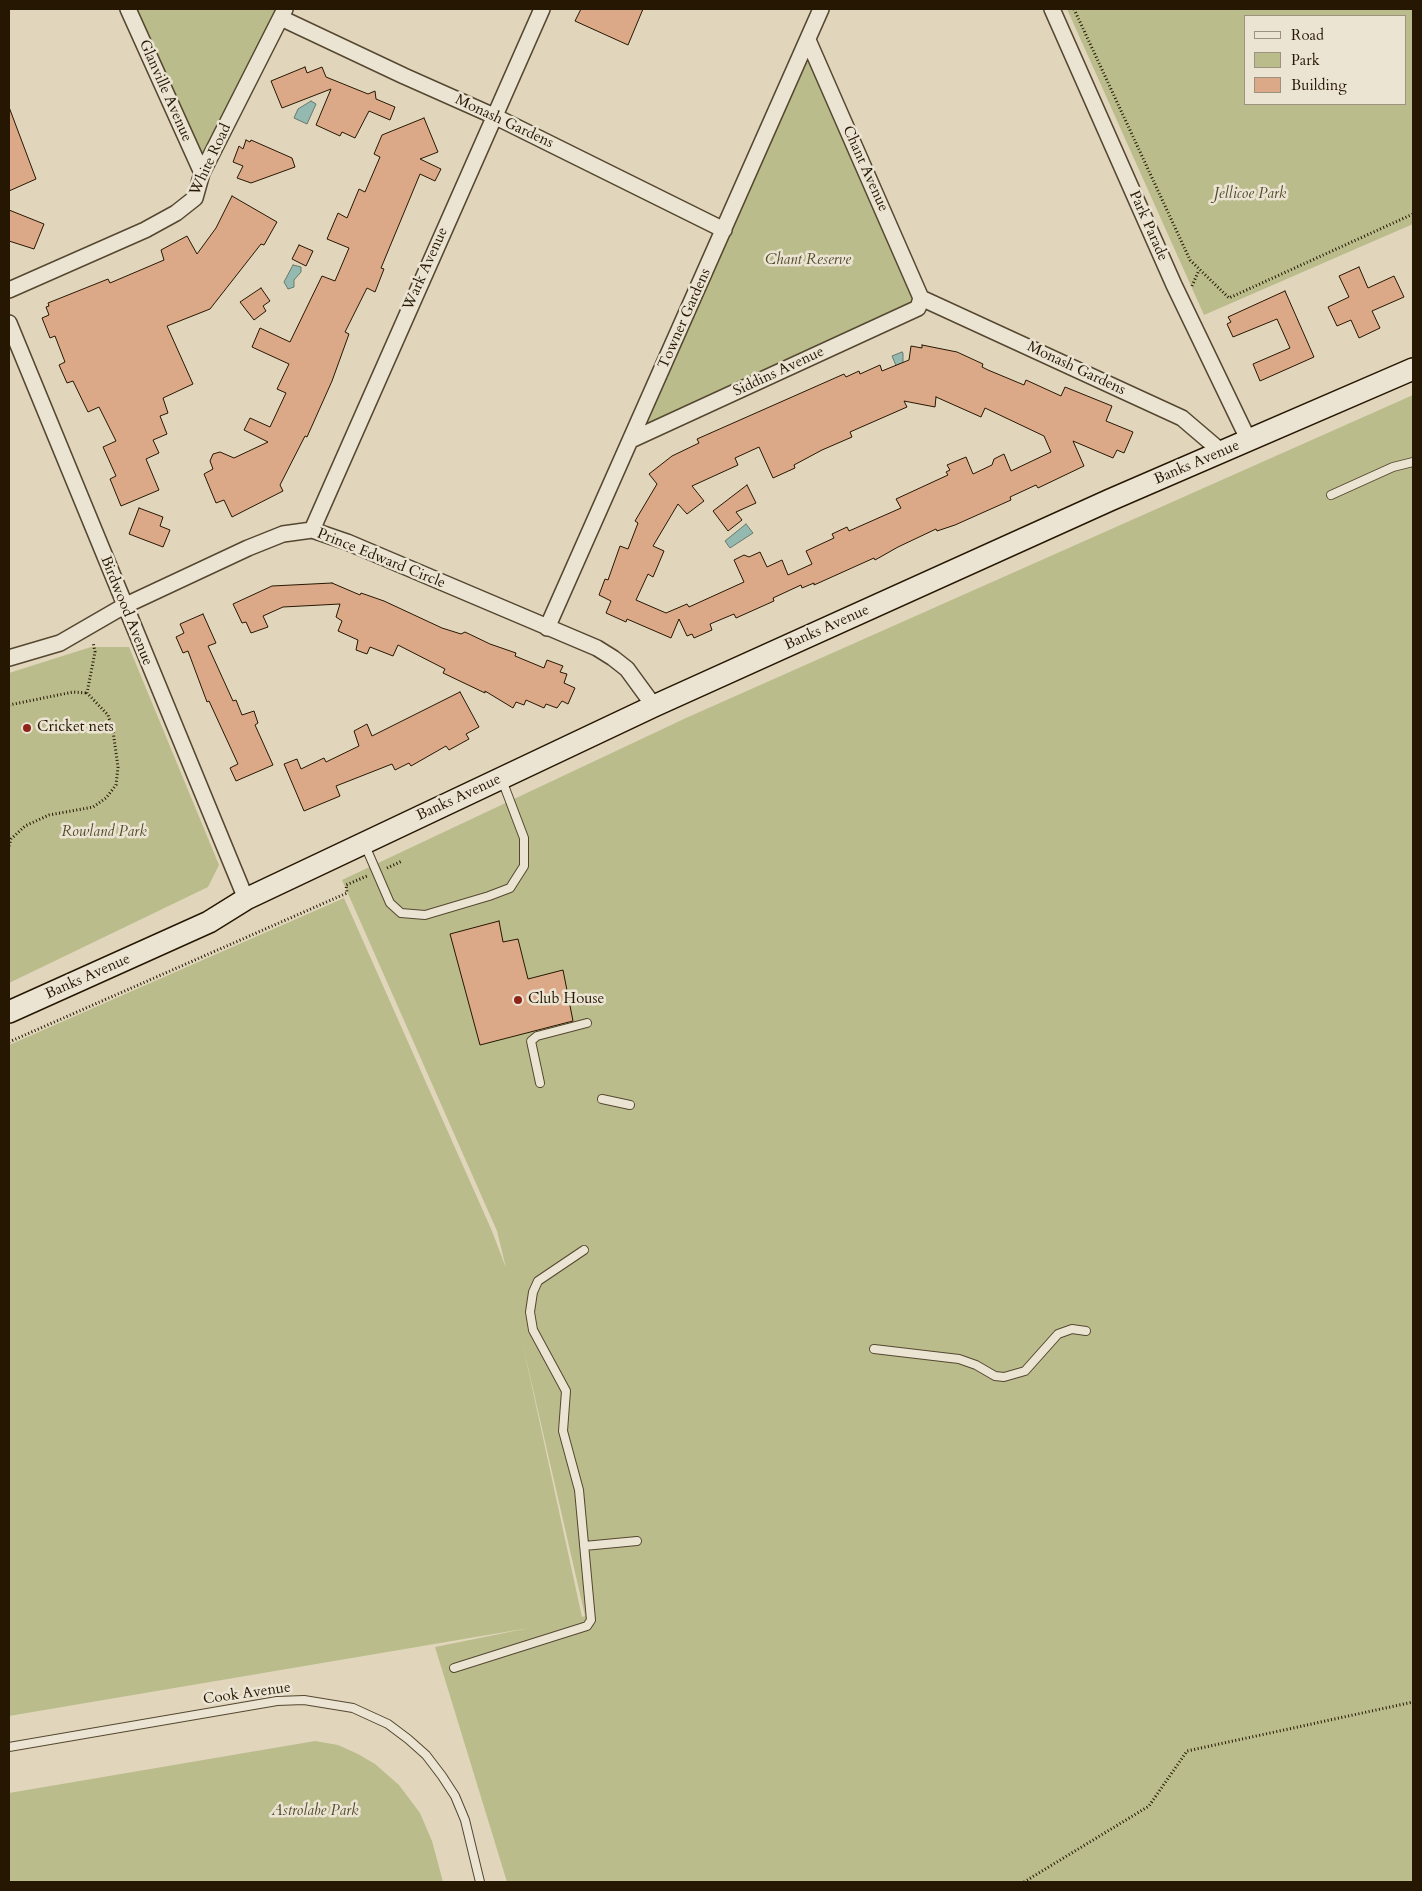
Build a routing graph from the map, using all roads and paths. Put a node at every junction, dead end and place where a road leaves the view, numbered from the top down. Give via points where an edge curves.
1 (128, 9) edge
2 (542, 9) edge
3 (821, 9) edge
4 (1052, 9) edge
5 (1074, 9) edge
6 (283, 13) edge
7 (808, 40) junction
8 (494, 116) junction
9 (202, 173) junction
10 (1413, 214) edge
11 (724, 230) junction
12 (9, 290) edge
13 (921, 298) junction
14 (9, 323) edge
15 (1413, 369) edge
16 (631, 440) junction
17 (1249, 441) junction
18 (1223, 453) junction
19 (1413, 462) edge
20 (1331, 495) dead end
21 (312, 530) junction
22 (124, 606) junction
23 (90, 627) junction
24 (547, 628) junction
25 (9, 658) edge
26 (87, 693) junction
27 (9, 705) edge
28 (654, 706) junction
29 (502, 778) junction
30 (364, 843) junction
31 (9, 846) edge
32 (402, 861) dead end
33 (377, 872) junction
34 (246, 899) junction
35 (9, 999) edge
36 (9, 1012) edge
37 (587, 1023) dead end
38 (9, 1042) edge
39 (540, 1083) dead end
40 (602, 1099) dead end
41 (630, 1105) dead end
42 (584, 1250) dead end
43 (1086, 1331) dead end
44 (874, 1349) dead end
45 (637, 1541) dead end
46 (584, 1546) junction
47 (454, 1668) dead end
48 (1413, 1702) edge
49 (9, 1747) edge
50 (480, 1882) edge
51 (1024, 1882) edge

1 - 9 street, Glanville Avenue
2 - 8 street, Wark Avenue
3 - 7 street, Towner Gardens
4 - 17 street, Park Parade via 1174,285
5 - 10 path via 1190,260 1229,298
6 - 8 street, Monash Gardens via 404,76
6 - 9 street, White Road
7 - 11 street, Towner Gardens
7 - 13 street, Chant Avenue
8 - 11 street, Monash Gardens
8 - 21 street, Wark Avenue
9 - 12 street, White Road via 195,198 176,213 99,252
11 - 16 street, Towner Gardens
13 - 16 street, Siddins Avenue via 918,308
13 - 18 street, Monash Gardens via 1182,418
14 - 22 street, Birdwood Avenue
15 - 17 street, Banks Avenue
16 - 24 street, Towner Gardens
17 - 18 street, Banks Avenue
18 - 28 street, Banks Avenue via 1110,500
19 - 20 lane via 1393,467
21 - 22 street, Prince Edward Circle via 283,534 248,548
21 - 24 street, Prince Edward Circle
22 - 23 street, Prince Edward Circle
22 - 34 street, Birdwood Avenue
23 - 25 street, Prince Edward Circle via 60,643
23 - 26 path via 95,652
24 - 28 street, Prince Edward Circle via 614,658
26 - 27 path via 73,692
26 - 31 path via 108,715 118,767 116,785 93,807 49,814 25,826 10,839
28 - 29 street, Banks Avenue
29 - 30 street, Banks Avenue
29 - 33 lane via 524,838 524,866 510,888 425,915 402,913 390,903
30 - 33 lane
30 - 34 street, Banks Avenue
32 - 33 path
33 - 38 path via 346,885 347,893
34 - 35 street, Banks Avenue via 207,909
34 - 36 street, Banks Avenue via 209,922
37 - 39 lane via 537,1036 531,1041
40 - 41 lane
42 - 46 lane via 538,1281 530,1312 533,1330 566,1391 563,1431 579,1490
43 - 44 lane via 1072,1329 1058,1334 1026,1371 1004,1377 959,1360
45 - 46 lane
46 - 47 lane via 591,1620 587,1626
48 - 51 path via 1187,1751 1150,1806
49 - 50 lane, Cook Avenue via 277,1701 304,1700 353,1708 388,1724 408,1739 442,1776 455,1796 464,1820

